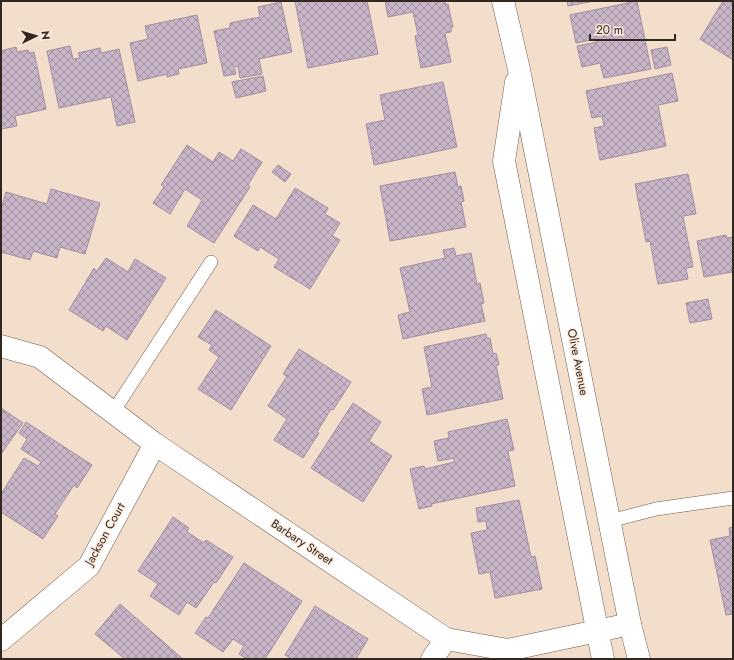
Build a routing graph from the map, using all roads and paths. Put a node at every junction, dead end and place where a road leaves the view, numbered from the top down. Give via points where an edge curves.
1 (503, 1) edge
2 (518, 65) junction
3 (211, 262) dead end
4 (1, 346) edge
5 (113, 412) junction
6 (155, 444) junction
7 (733, 498) edge
8 (610, 521) junction
9 (630, 624) junction
10 (597, 630) junction
11 (446, 639) junction
12 (1, 640) edge
13 (432, 659) edge
14 (603, 659) edge
15 (639, 659) edge

1 - 2 street, Olive Avenue
2 - 8 street, Olive Avenue
2 - 10 street, Olive Avenue via 504,161
3 - 5 lane
4 - 5 street, Barbary Street via 40,357
5 - 6 street, Barbary Street
6 - 11 street, Barbary Street
6 - 12 street, Jackson Court via 89,566
7 - 8 lane via 656,509
8 - 9 street, Olive Avenue
9 - 10 street, Barbary Street
9 - 15 street, Olive Avenue
10 - 11 street, Barbary Street via 508,650
10 - 14 street, Olive Avenue
11 - 13 street

